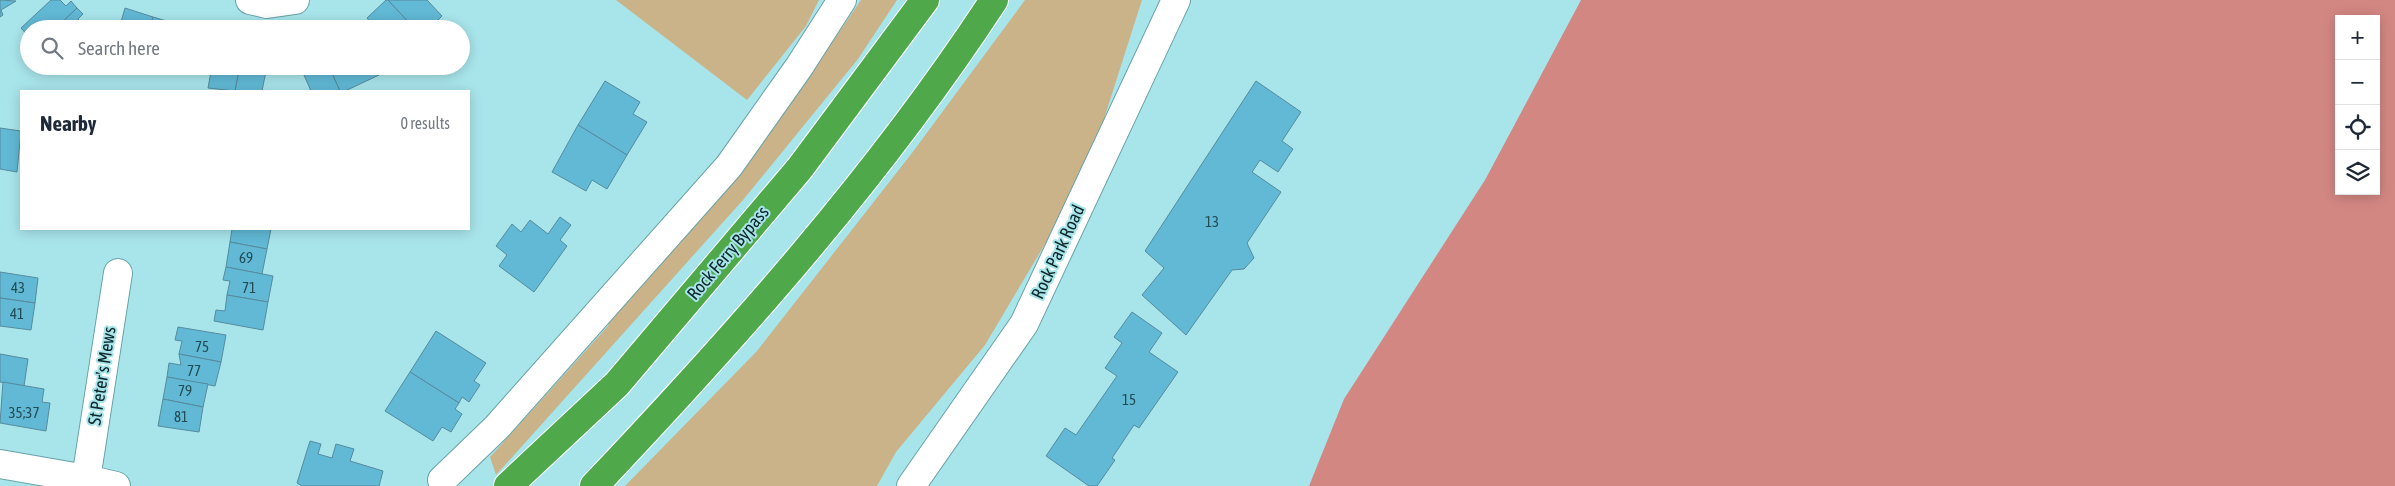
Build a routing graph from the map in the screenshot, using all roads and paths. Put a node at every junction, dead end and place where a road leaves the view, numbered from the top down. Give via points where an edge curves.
1 (250, 0) edge
2 (295, 0) edge
3 (842, 0) edge
4 (925, 0) edge
5 (994, 0) edge
6 (1176, 0) edge
7 (118, 274) dead end
8 (0, 464) edge
9 (86, 480) junction
10 (442, 480) dead end
11 (116, 486) edge
12 (508, 486) edge
13 (594, 486) edge
14 (911, 486) edge

1 - 2 street via 267,4
3 - 10 street via 729,166 496,427
4 - 12 highway, Rock Ferry Bypass via 800,168 617,384
5 - 13 highway via 963,48 844,207 679,396
6 - 14 street, Rock Park Road via 1024,324
7 - 9 street, St Peter's Mews
8 - 9 street
9 - 11 street

